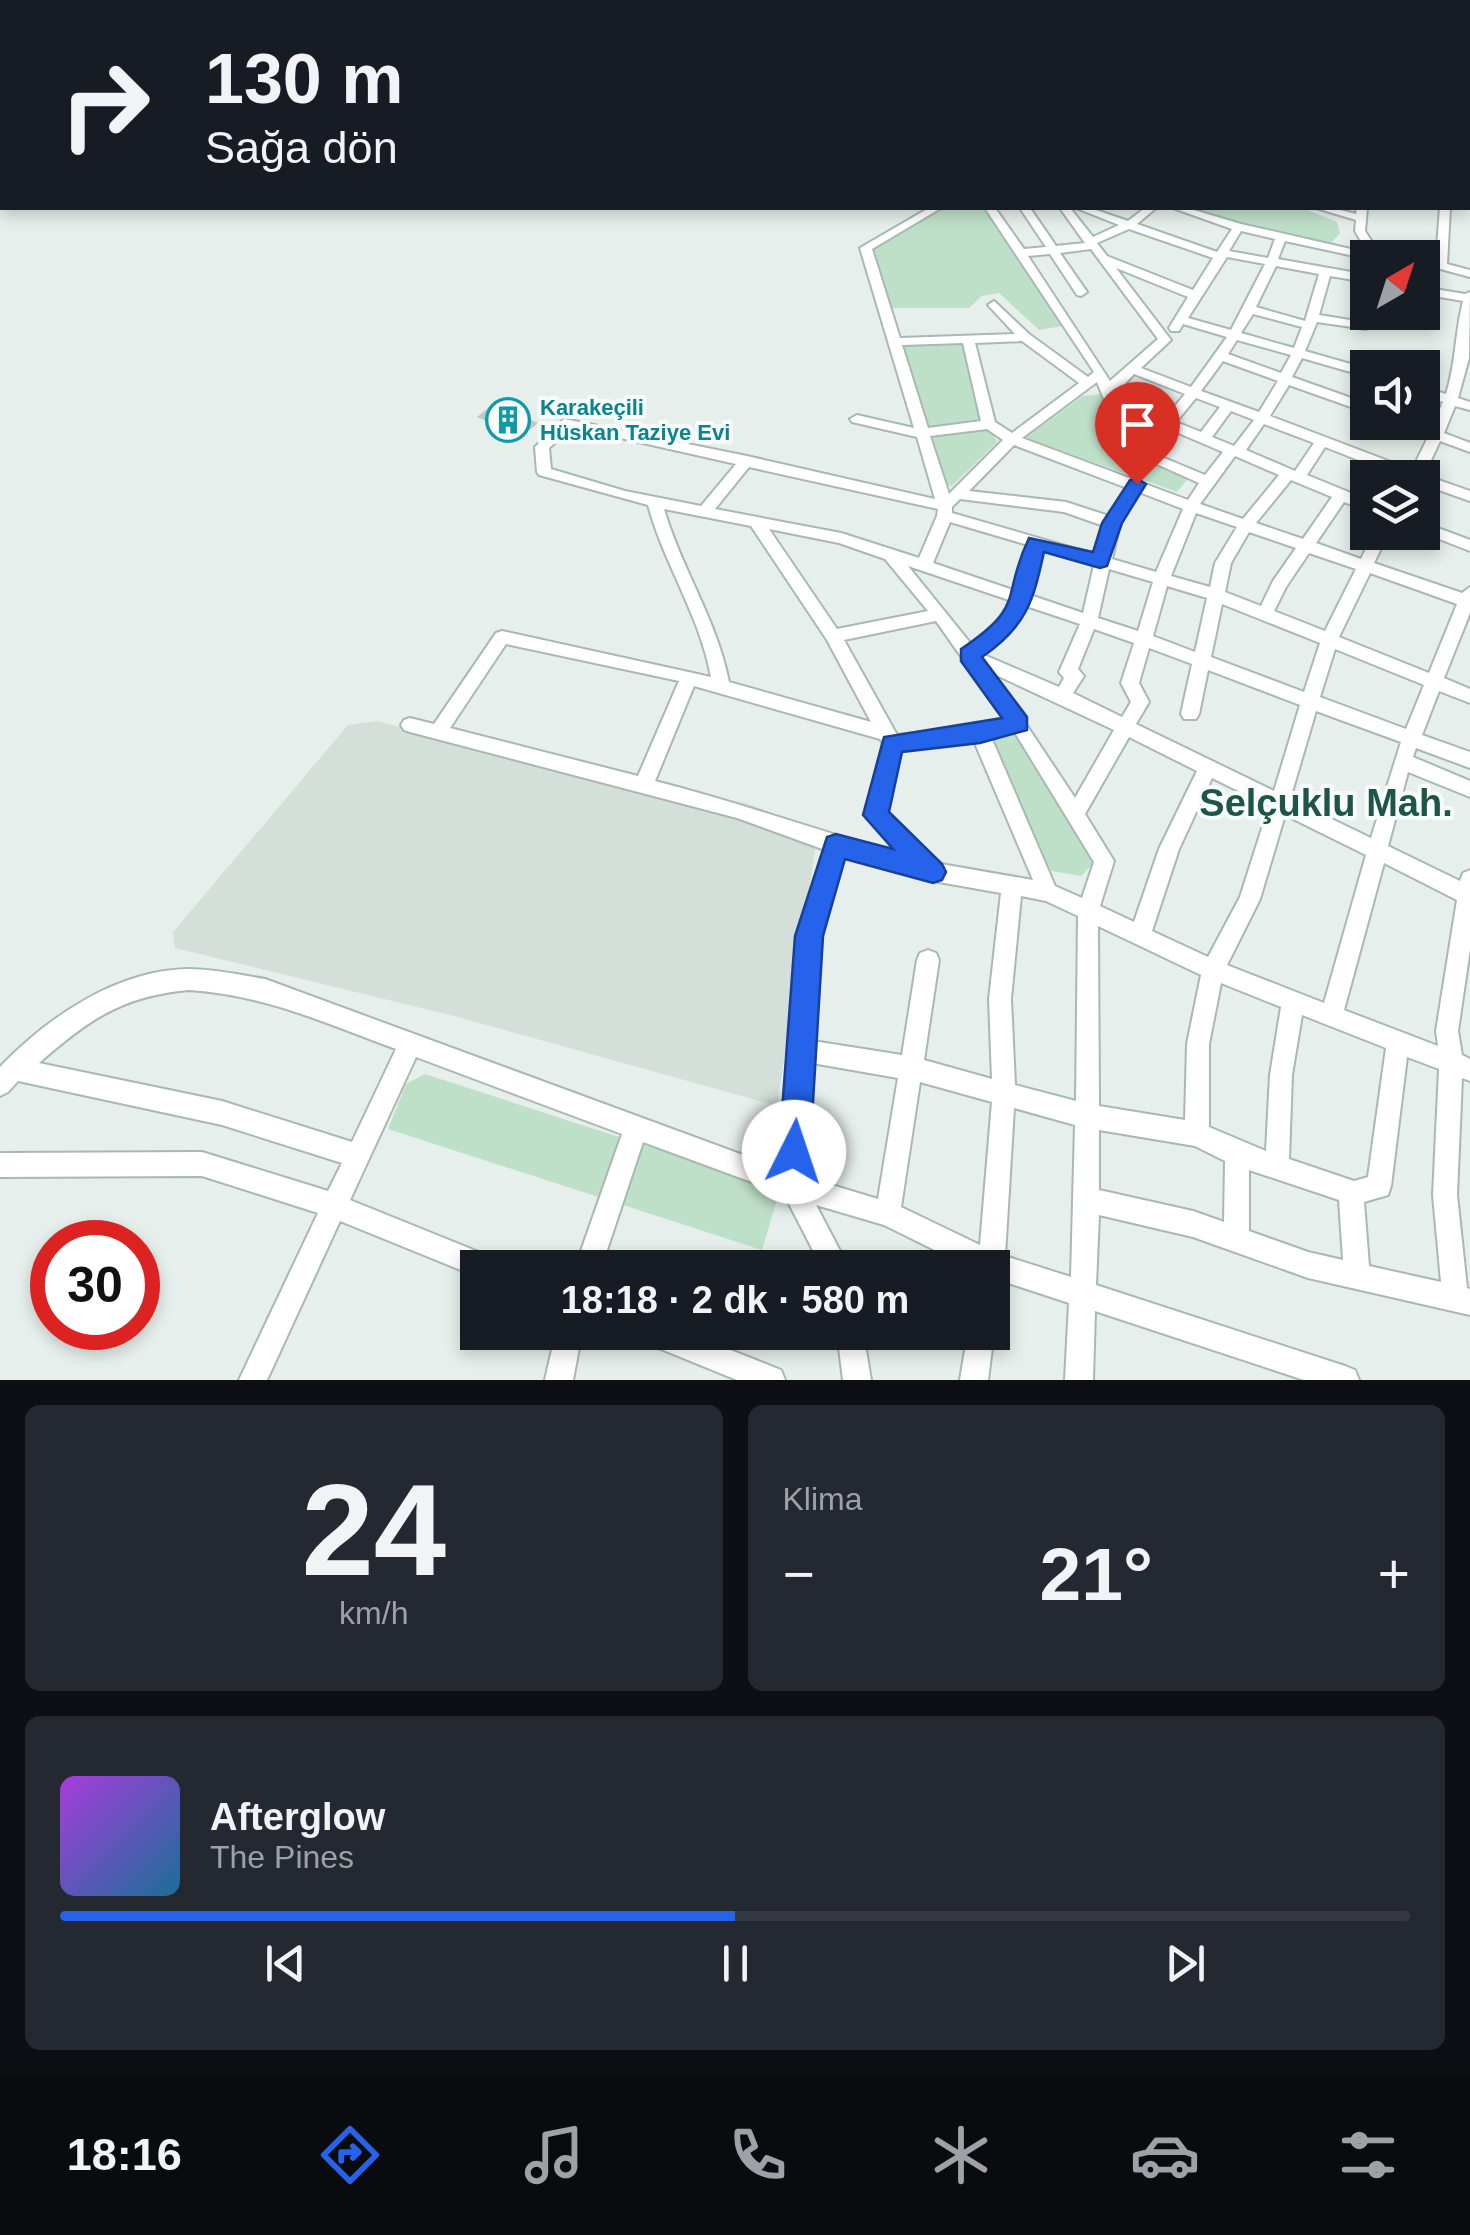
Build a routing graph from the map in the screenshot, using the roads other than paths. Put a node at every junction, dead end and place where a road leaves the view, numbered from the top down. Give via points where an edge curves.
1 (932, 210) edge
2 (991, 210) edge
3 (1026, 210) edge
4 (1066, 210) edge
5 (1087, 210) edge
6 (1148, 210) edge
7 (1184, 210) edge
8 (1444, 210) edge
9 (1361, 213) edge
10 (1129, 225) junction
11 (1238, 227) junction
12 (1282, 237) junction
13 (1364, 240) edge
14 (1091, 244) junction
15 (1056, 250) junction
16 (1350, 252) edge
17 (1022, 254) junction
18 (1222, 255) junction
19 (1102, 258) junction
20 (1272, 264) junction
21 (1441, 265) joint
22 (1440, 271) edge
23 (1325, 274) junction
24 (1470, 277) edge
25 (1350, 278) edge
26 (1081, 292) dead end
27 (1440, 293) edge
28 (1196, 296) junction
29 (1470, 298) edge
30 (994, 304) dead end
31 (1253, 310) junction
32 (1182, 320) junction
33 (1312, 322) junction
34 (1350, 325) edge
35 (1470, 327) edge
36 (1238, 334) junction
37 (1025, 337) junction
38 (968, 340) junction
39 (1165, 340) junction
40 (896, 342) junction
41 (1301, 352) junction
42 (1221, 356) junction
43 (1469, 363) edge
44 (1350, 367) edge
45 (1135, 370) junction
46 (1101, 373) junction
47 (1284, 379) junction
48 (1466, 383) edge
49 (1088, 384) junction
50 (1106, 391) junction
51 (1194, 392) junction
52 (1440, 396) edge
53 (1454, 401) junction
54 (1350, 403) edge
55 (1229, 406) junction
56 (1470, 406) edge
57 (1263, 419) junction
58 (857, 420) dead end
59 (988, 424) junction
60 (1171, 424) junction
61 (919, 432) junction
62 (1440, 432) edge
63 (1440, 437) edge
64 (1204, 438) junction
65 (1012, 439) junction
66 (1323, 440) junction
67 (1470, 448) edge
68 (1235, 451) junction
69 (746, 460) junction
70 (1373, 460) edge
71 (1293, 476) junction
72 (1208, 482) junction
73 (1137, 484) junction
74 (1440, 486) edge
75 (1341, 496) junction
76 (1470, 496) edge
77 (1350, 499) edge
78 (654, 501) junction
79 (949, 505) junction
80 (1190, 506) junction
81 (705, 511) junction
82 (754, 520) junction
83 (1112, 523) junction
84 (1244, 526) junction
85 (1440, 535) edge
86 (1036, 543) junction
87 (1305, 544) junction
88 (1470, 546) edge
89 (1372, 550) edge
90 (893, 559) junction
91 (1100, 561) junction
92 (924, 565) junction
93 (1364, 566) junction
94 (1161, 577) junction
95 (1214, 594) junction
96 (1469, 598) edge
97 (1023, 599) junction
98 (940, 614) junction
99 (1265, 614) junction
100 (1089, 622) junction
101 (833, 636) junction
102 (1146, 640) junction
103 (1328, 640) junction
104 (969, 655) junction
105 (1201, 662) junction
106 (689, 677) junction
107 (1433, 682) junction
108 (721, 686) junction
109 (1062, 696) junction
110 (1470, 696) edge
111 (1308, 698) junction
112 (1190, 714) dead end
113 (1018, 724) junction
114 (410, 725) dead end
115 (1128, 728) junction
116 (438, 732) junction
117 (980, 733) junction
118 (1411, 736) junction
119 (889, 738) junction
120 (1470, 760) edge
121 (1402, 761) junction
122 (1207, 768) junction
123 (644, 784) junction
124 (1470, 789) edge
125 (1279, 803) junction
126 (1076, 812) junction
127 (836, 845) junction
128 (1374, 849) junction
129 (933, 872) junction
130 (1012, 887) junction
131 (1469, 890) edge
132 (1048, 892) junction
133 (1088, 910) junction
134 (1141, 933) junction
135 (928, 960) dead end
136 (1213, 970) junction
137 (1293, 1002) junction
138 (1332, 1015) junction
139 (1398, 1041) junction
140 (410, 1044) junction
141 (801, 1050) junction
142 (1461, 1066) edge
143 (914, 1069) junction
144 (7, 1077) edge
145 (1004, 1091) junction
146 (1087, 1116) junction
147 (635, 1128) junction
148 (1197, 1134) junction
149 (1237, 1154) junction
150 (359, 1156) junction
151 (0, 1164) edge
152 (1277, 1167) junction
153 (792, 1185) junction
154 (1351, 1192) junction
155 (1088, 1200) junction
156 (332, 1205) junction
157 (888, 1214) junction
158 (1236, 1238) junction
159 (594, 1250) edge
160 (826, 1250) edge
161 (959, 1250) edge
162 (992, 1250) edge
163 (460, 1257) edge
164 (1010, 1272) edge
165 (1357, 1276) junction
166 (1085, 1295) junction
167 (1462, 1300) edge
168 (566, 1350) edge
169 (695, 1350) edge
170 (853, 1350) edge
171 (978, 1350) edge
172 (1295, 1371) edge
173 (253, 1380) edge
174 (559, 1380) edge
175 (771, 1380) edge
176 (857, 1380) edge
177 (974, 1380) edge
178 (1079, 1380) edge
179 (1346, 1380) edge

1 - 40 street via 866,248
2 - 17 street
3 - 15 street
4 - 14 street
5 - 10 street
6 - 10 street
7 - 11 street
8 - 21 street
9 - 13 street
10 - 14 street
10 - 18 street
11 - 12 street
11 - 18 street
12 - 16 street
12 - 20 street
14 - 15 street
14 - 19 street
15 - 17 street
15 - 26 street
17 - 46 street
18 - 20 street
18 - 28 street
19 - 28 street
19 - 39 street
20 - 23 street
20 - 31 street
21 - 24 street
22 - 24 street
23 - 25 street
23 - 33 street
27 - 29 street
28 - 32 street
29 - 35 street via 1464,320
30 - 37 street
31 - 33 street
31 - 36 street
32 - 36 street
32 - 39 street
33 - 34 street
33 - 41 street
35 - 43 street
36 - 41 street
36 - 42 street
37 - 38 street
37 - 49 street
38 - 40 street
38 - 59 street
39 - 45 street
40 - 61 street
41 - 44 street
41 - 47 street
42 - 47 street
42 - 51 street
43 - 48 street
45 - 50 street
45 - 51 street
46 - 49 street
46 - 50 street
47 - 54 street
47 - 57 street
48 - 53 street
49 - 65 street
50 - 60 street
51 - 55 street
51 - 60 street
52 - 53 street
53 - 56 street
53 - 62 street
55 - 57 street
55 - 64 street
57 - 66 street
57 - 68 street
58 - 61 street
59 - 61 street
59 - 65 street
60 - 64 street
60 - 72 street via 1148,457
61 - 79 street
63 - 67 street
64 - 68 street
65 - 73 street
65 - 79 street
66 - 70 street
66 - 71 street
68 - 71 street
68 - 72 street
69 - 78 street via 569,422 542,447 544,472
69 - 79 street
69 - 81 street
71 - 75 street
71 - 84 street
72 - 80 street
73 - 80 street
73 - 83 street
74 - 76 street
75 - 77 street
75 - 87 street
78 - 81 street
78 - 108 street via 717,649
79 - 83 street via 1066,507
79 - 86 street
79 - 92 street
80 - 84 street
80 - 94 street
81 - 82 street
82 - 90 street via 841,538
82 - 101 street
83 - 91 street
84 - 87 street
84 - 95 street
85 - 88 street
86 - 91 street
86 - 97 street
87 - 93 street
87 - 99 street
89 - 93 street
90 - 92 street
90 - 98 street
91 - 94 street
91 - 100 street
92 - 97 street
93 - 96 street
93 - 103 street
94 - 95 street
94 - 102 street
95 - 99 street
95 - 105 street
96 - 107 street
97 - 100 street
97 - 104 street via 1004,631
98 - 101 street
98 - 104 street
99 - 103 street
100 - 102 street
100 - 109 street via 1068,672 1075,676
101 - 119 street
102 - 105 street
102 - 115 street via 1130,684 1140,702
103 - 107 street
103 - 111 street
104 - 109 street
104 - 113 street
105 - 111 street
105 - 112 street
106 - 108 street
106 - 116 street via 502,637
106 - 123 street
107 - 110 street
107 - 118 street
108 - 119 street
109 - 115 street
111 - 118 street
111 - 125 street
113 - 117 street
113 - 126 street
114 - 116 street
115 - 122 street
115 - 126 street
116 - 123 street
117 - 119 street
117 - 132 street
118 - 120 street
118 - 121 street
119 - 129 street via 875,815
121 - 124 street
121 - 128 street
122 - 125 street
122 - 134 street via 1169,849
123 - 127 street
125 - 128 street
125 - 136 street via 1250,899
126 - 133 street via 1104,861
127 - 129 street
127 - 141 street via 809,936
128 - 131 street
128 - 138 street
129 - 130 street
130 - 132 street
130 - 145 street via 1000,999
131 - 142 street via 1446,1031
132 - 133 street
133 - 134 street
133 - 146 street
134 - 136 street
135 - 143 street
136 - 137 street
136 - 148 street via 1198,1044
137 - 138 street
137 - 152 street
138 - 139 street
139 - 142 street
139 - 154 street via 1379,1186
140 - 144 street via 216,978 131,985 60,1029
140 - 147 street
140 - 150 street
141 - 143 street
141 - 153 street
142 - 167 street via 1444,1194
143 - 145 street
143 - 157 street
144 - 150 street via 222,1113
145 - 146 street
145 - 162 street
146 - 148 street
146 - 155 street
147 - 153 street
147 - 159 street
148 - 149 street
149 - 152 street
149 - 158 street
150 - 156 street
151 - 156 street via 202,1164
152 - 154 street
153 - 157 street
153 - 160 street
154 - 165 street
155 - 158 street
155 - 166 street
156 - 163 street
156 - 173 street
157 - 161 street
158 - 165 street
164 - 166 street
165 - 167 street
166 - 172 street
166 - 178 street
168 - 174 street
169 - 175 street
170 - 176 street
171 - 177 street
172 - 179 street

